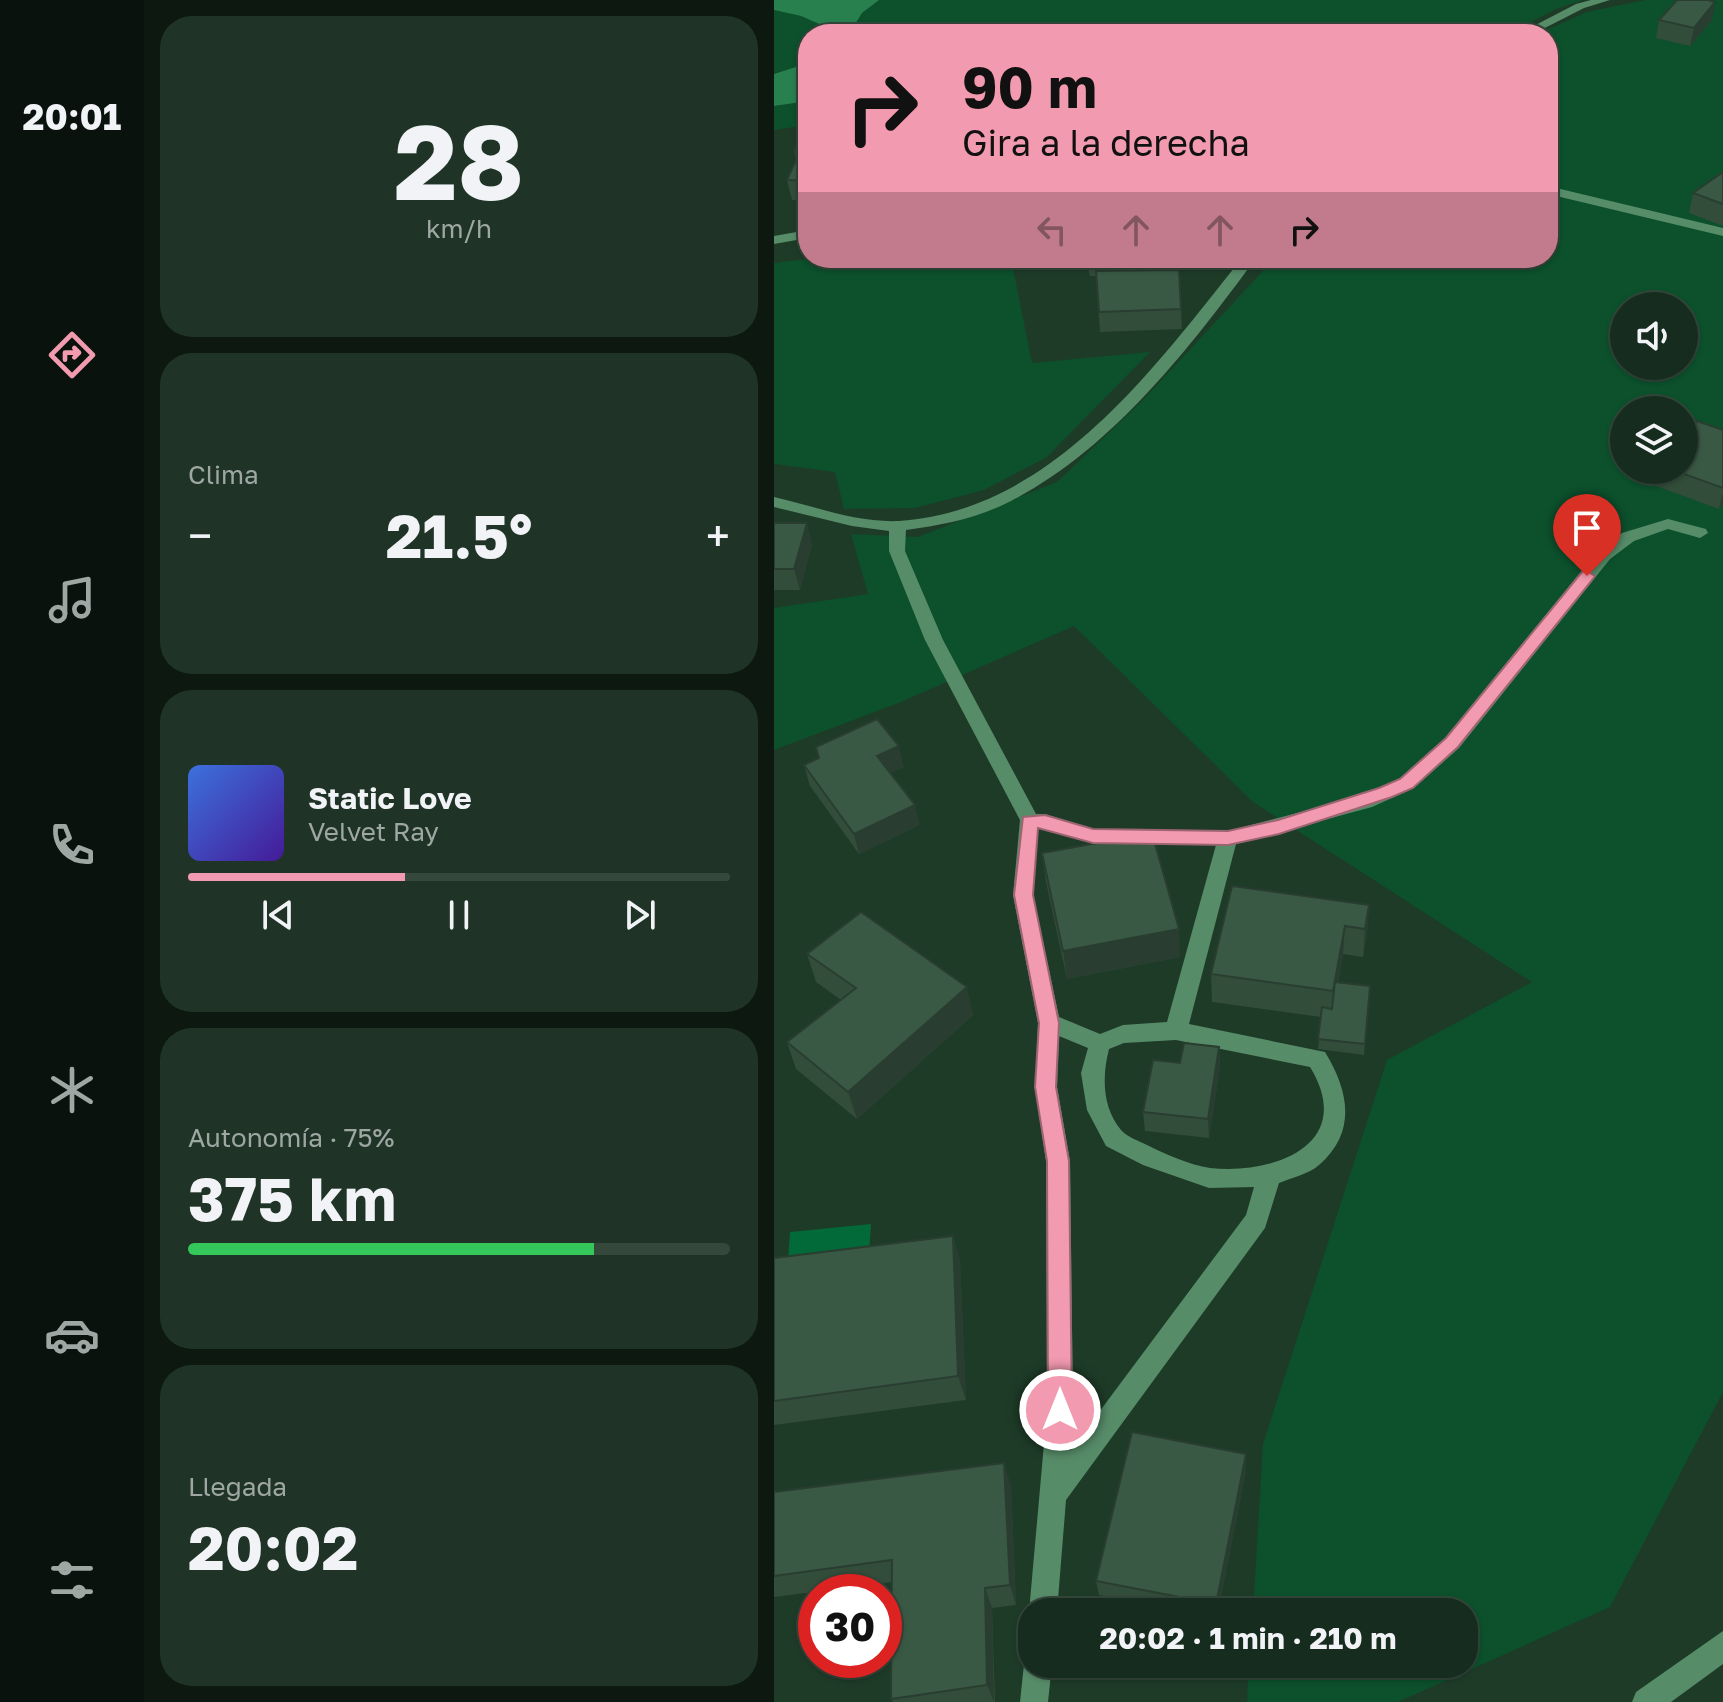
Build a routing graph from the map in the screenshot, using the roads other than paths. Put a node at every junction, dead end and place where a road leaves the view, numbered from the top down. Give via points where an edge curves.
1 (1604, 0) edge
2 (1544, 24) edge
3 (1558, 192) edge
4 (1723, 232) edge
5 (798, 236) edge
6 (774, 240) edge
7 (1241, 268) edge
8 (774, 502) edge
9 (898, 526) junction
10 (1700, 533) dead end
11 (1029, 819) dead end
12 (1228, 838) junction
13 (1049, 1023) junction
14 (1176, 1031) junction
15 (1100, 1043) junction
16 (1269, 1176) junction
17 (1056, 1491) junction
18 (1045, 1598) edge
19 (1723, 1645) edge
20 (1037, 1678) edge
21 (1034, 1702) edge
22 (1646, 1702) edge

1 - 2 street
3 - 4 street
5 - 6 street
7 - 9 street via 1175,350 1091,440 1051,471 966,512
8 - 9 street via 861,524
9 - 11 street via 897,551 934,640
10 - 12 street via 1668,524 1628,537 1604,555 1452,743 1407,783 1365,802
12 - 13 street via 1093,836 1045,821 1029,822 1023,895
12 - 14 street
13 - 15 street
13 - 17 street via 1046,1087 1058,1161
14 - 15 street via 1123,1034
14 - 16 street via 1317,1059 1330,1080 1335,1112 1328,1138 1309,1160
15 - 16 street via 1092,1073 1098,1110 1114,1139 1209,1178
16 - 17 street via 1257,1220
17 - 18 street
19 - 22 street
20 - 21 street

